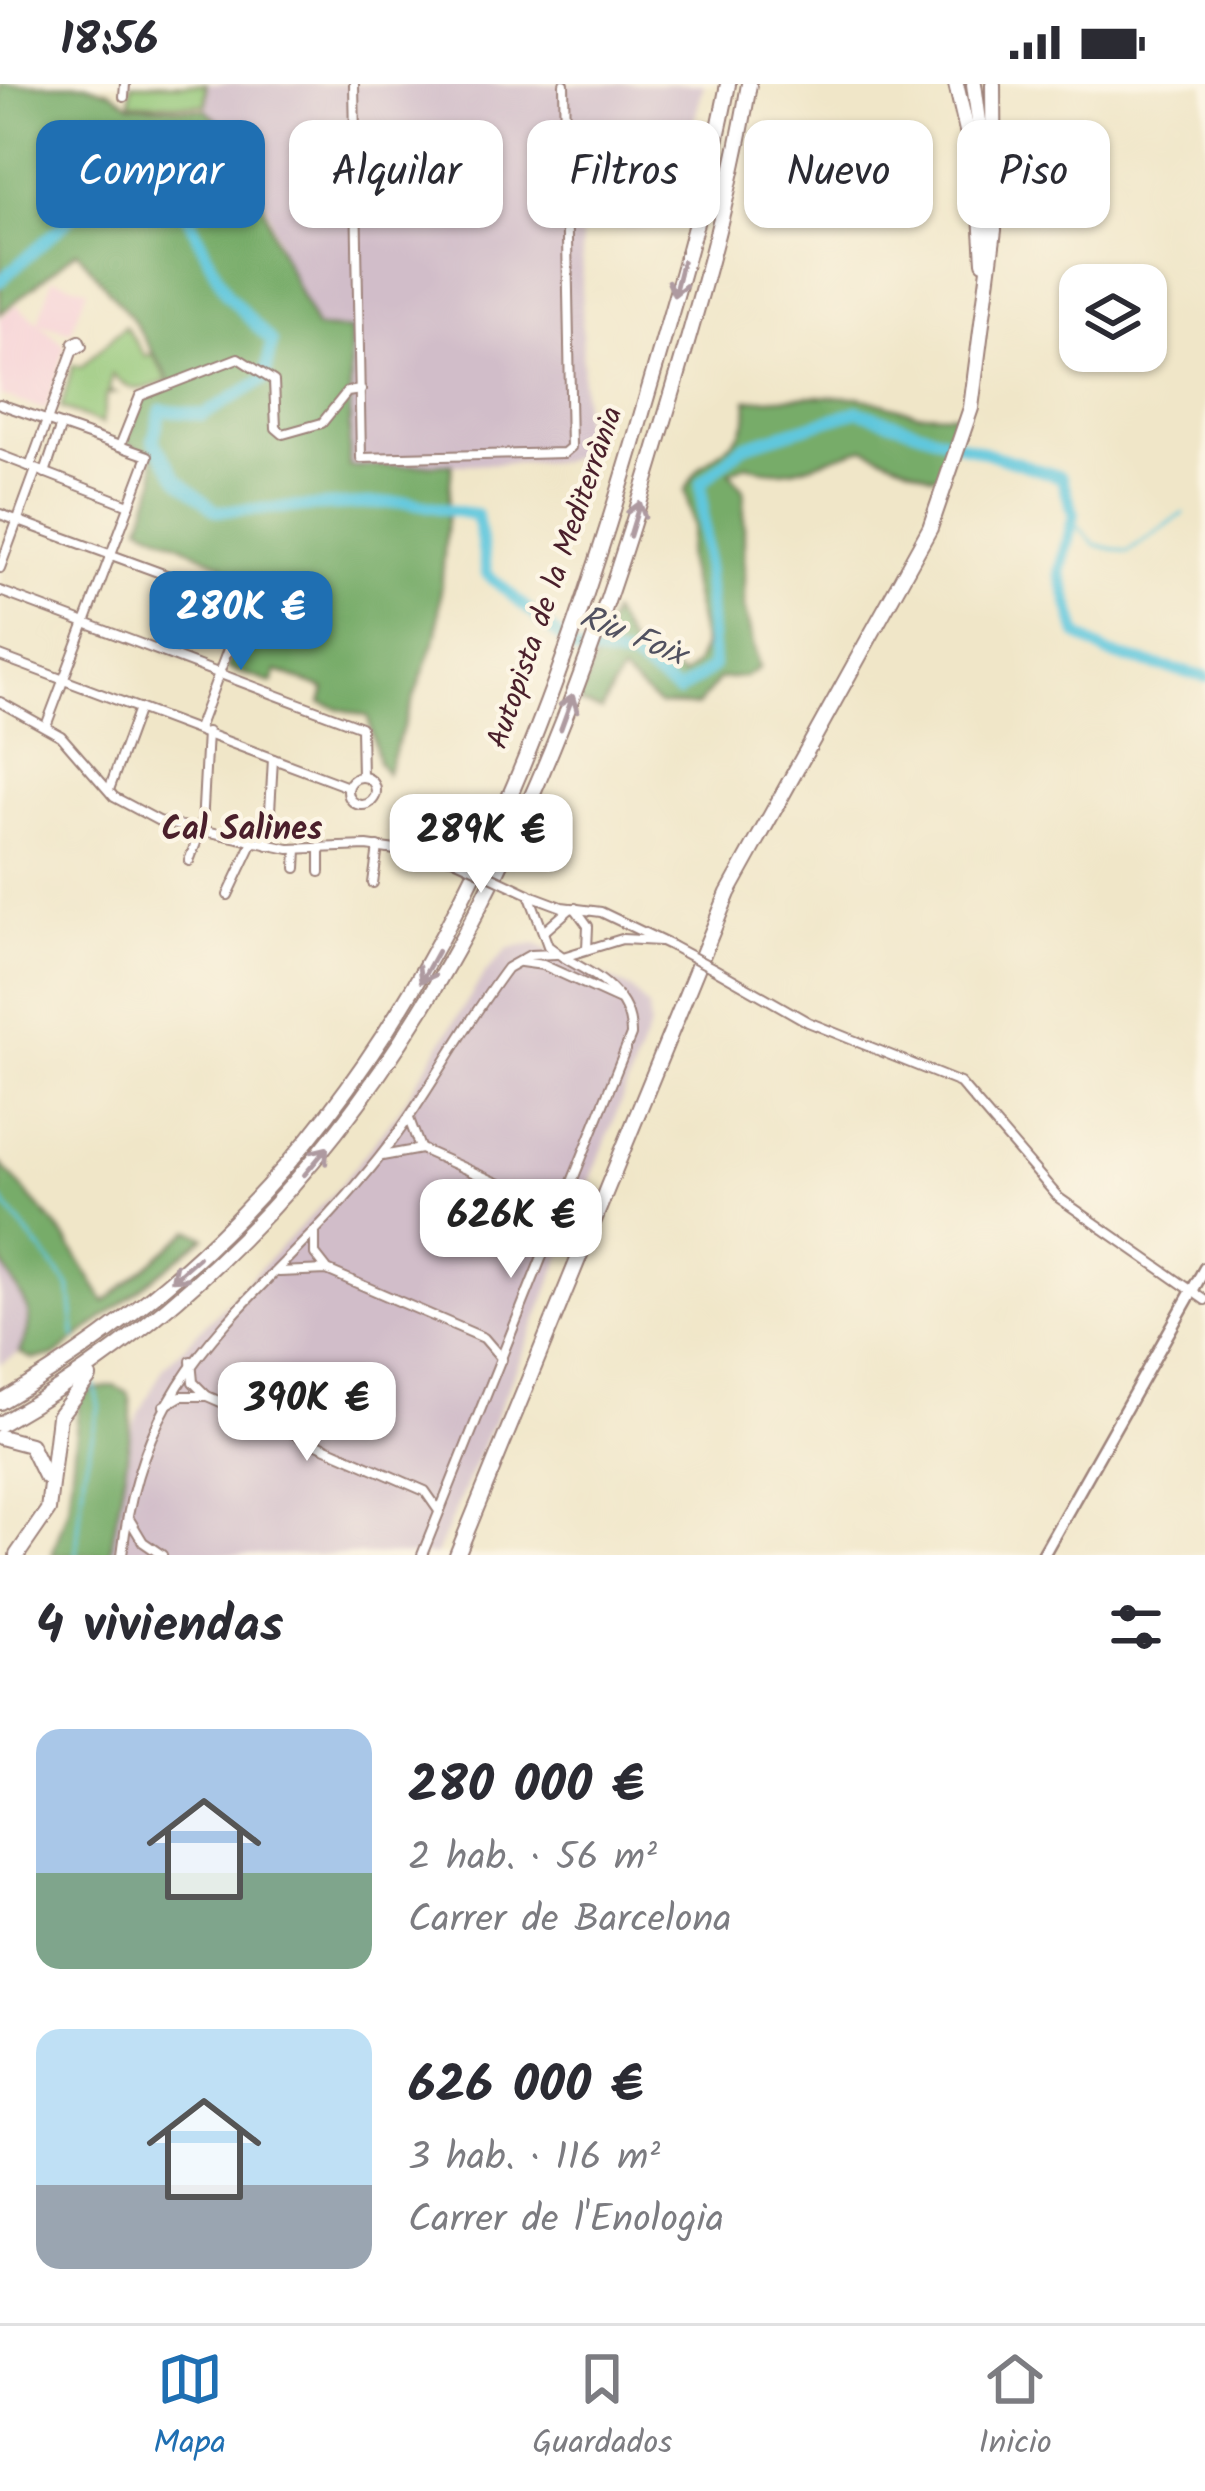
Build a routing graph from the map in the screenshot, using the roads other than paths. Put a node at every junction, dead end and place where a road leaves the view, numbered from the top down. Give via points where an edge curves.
1 (125, 84) edge
2 (354, 84) edge
3 (564, 84) edge
4 (728, 84) edge
5 (749, 84) edge
6 (956, 84) edge
7 (974, 84) edge
8 (993, 84) edge
9 (124, 97) dead end
10 (988, 285) junction
11 (74, 347) dead end
12 (361, 390) junction
13 (0, 404) edge
14 (51, 420) junction
15 (62, 425) junction
16 (120, 446) junction
17 (0, 455) edge
18 (37, 470) junction
19 (129, 505) junction
20 (0, 514) edge
21 (18, 521) junction
22 (108, 554) junction
23 (0, 568) edge
24 (0, 592) edge
25 (83, 623) junction
26 (0, 656) edge
27 (218, 673) junction
28 (65, 681) junction
29 (0, 702) edge
30 (140, 708) junction
31 (46, 726) junction
32 (202, 730) junction
33 (273, 759) junction
34 (362, 777) junction
35 (348, 787) junction
36 (109, 791) junction
37 (202, 827) junction
38 (254, 842) junction
39 (268, 845) junction
40 (378, 847) junction
41 (320, 848) junction
42 (297, 849) junction
43 (189, 861) dead end
44 (296, 868) dead end
45 (320, 872) dead end
46 (373, 883) dead end
47 (529, 894) junction
48 (228, 895) dead end
49 (573, 908) junction
50 (547, 931) junction
51 (660, 941) junction
52 (586, 951) junction
53 (560, 956) junction
54 (520, 962) junction
55 (620, 1001) junction
56 (410, 1119) junction
57 (421, 1149) junction
58 (380, 1156) junction
59 (568, 1198) junction
60 (540, 1202) junction
61 (557, 1224) junction
62 (315, 1233) junction
63 (1205, 1268) edge
64 (327, 1270) junction
65 (278, 1272) junction
66 (206, 1275) junction
67 (1194, 1289) junction
68 (1205, 1300) edge
69 (513, 1333) junction
70 (484, 1338) junction
71 (502, 1359) junction
72 (191, 1361) junction
73 (207, 1396) junction
74 (0, 1402) edge
75 (162, 1407) junction
76 (0, 1424) edge
77 (0, 1437) edge
78 (454, 1483) junction
79 (425, 1491) junction
80 (127, 1514) junction
81 (440, 1514) junction
82 (158, 1553) edge
83 (14, 1555) edge
84 (122, 1555) edge
85 (136, 1555) edge
86 (422, 1555) edge
87 (457, 1555) edge
88 (1043, 1555) edge

1 - 9 street
2 - 12 street
3 - 12 street via 572,447 362,458
4 -> 74 highway, Autopista de la Mediterrània via 660,352 574,621 466,896 409,1001 271,1184 176,1277
66 -> 5 highway, Autopista de la Mediterrània via 322,1154 411,1033 553,753 681,364
6 - 10 highway via 979,182
7 - 10 highway
8 - 10 highway
10 - 87 highway via 967,420 950,473 892,603 720,911
11 - 14 street
12 - 16 street via 347,392 322,423 283,434 276,428 277,388 238,358 145,393
13 - 14 street
14 - 15 street
14 - 18 street
15 - 16 street
15 - 18 street
16 - 19 street via 148,456
17 - 18 street
18 - 19 street
18 - 21 street
19 - 22 street
20 - 21 street
21 - 22 street
21 - 23 street
22 - 25 street
22 - 27 street via 245,604
24 - 25 street
25 - 27 street
25 - 28 street
26 - 28 street
27 - 32 street
27 - 34 street via 361,727
28 - 30 street
28 - 31 street
29 - 31 street
30 - 32 street
30 - 36 street
31 - 36 street
32 - 33 street
32 - 37 street
33 - 35 street
33 - 39 street
34 - 35 street
34 - 35 street via 374,783 373,801 357,805
36 - 37 street via 159,821
37 - 38 street
37 - 43 street
38 - 39 street
38 - 48 street
39 - 42 street
40 - 41 street
40 - 46 street
40 - 47 street, bridge via 452,858
41 - 42 street
41 - 45 street
42 - 44 street
47 - 49 street
47 - 50 street
49 - 50 street
49 - 51 street via 601,912
49 - 52 street via 588,926
50 - 53 street
51 - 52 street via 622,939
51 - 67 street, bridge via 819,1028 960,1083 1059,1198
52 - 53 street
53 - 54 street
53 - 55 street via 614,988
54 - 55 street
54 - 56 street via 496,982
55 - 59 street via 631,1035
56 - 57 street
56 - 58 street
57 - 58 street
57 - 60 street
58 - 62 street
59 - 60 street
59 - 61 street
60 - 61 street
61 - 69 street
62 - 64 street via 315,1254
62 - 65 street
63 - 67 main road
64 - 65 street
64 - 70 street
65 - 72 street
66 - 76 highway, Autopista de la Mediterrània via 101,1359
66 - 83 highway via 70,1396 57,1424 48,1510
67 - 68 street
67 - 88 main road
69 - 70 street
69 - 71 street
70 - 71 street
71 - 78 street
72 - 73 street via 193,1382
72 - 75 street
73 - 75 street via 181,1396
73 - 79 street
75 - 80 street
77 - 83 highway via 30,1445 46,1481 41,1514
78 - 79 street
78 - 81 street
79 - 81 street
80 - 82 street
80 - 84 street
81 - 86 street
82 - 85 street

